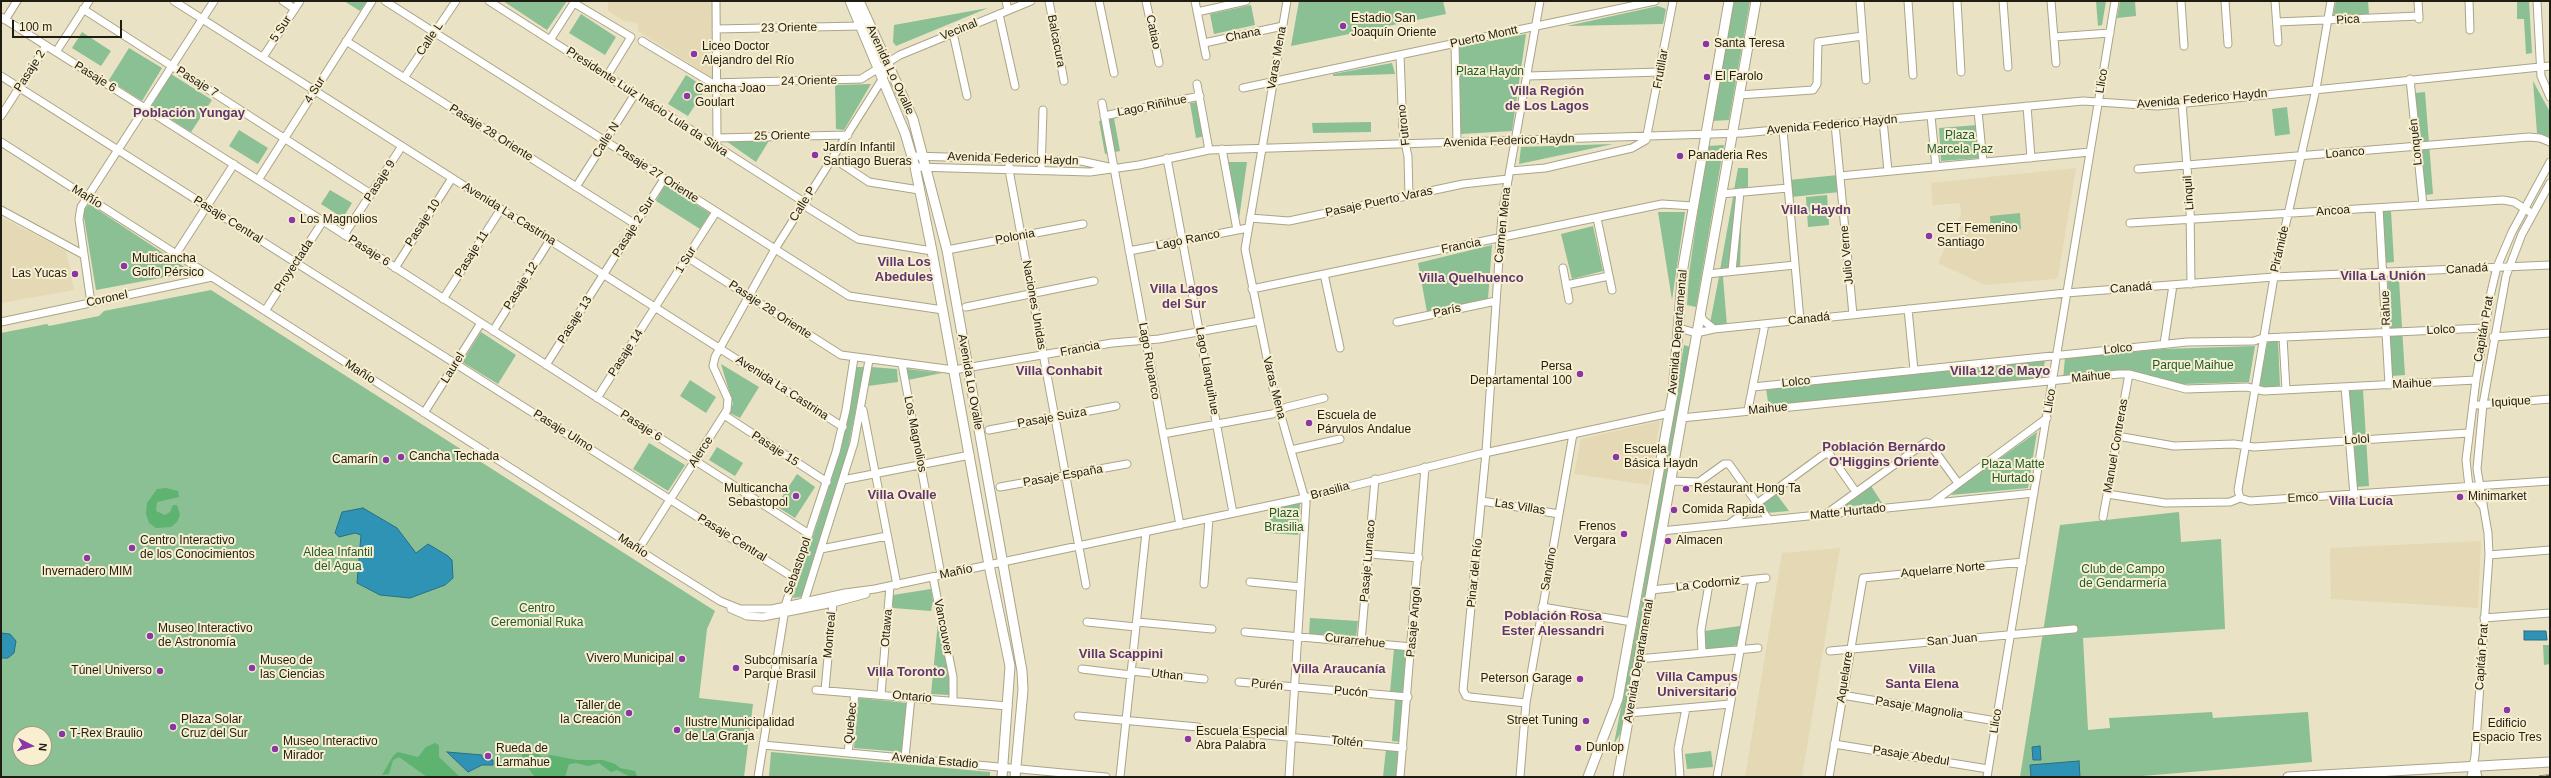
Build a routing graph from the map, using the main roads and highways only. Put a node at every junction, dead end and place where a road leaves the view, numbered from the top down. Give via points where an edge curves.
1 (850, 1) edge
2 (859, 1) edge
3 (1729, 1) edge
4 (1756, 1) edge
5 (2550, 762) edge
6 (2473, 768) edge
7 (1002, 772) edge
8 (1015, 773) edge
9 (1588, 777) edge
10 (1618, 777) edge
11 (2288, 777) edge

1 - 7 main road, Avenida Lo Ovalle via 879,68 912,156 920,190 1010,666
2 - 8 main road, Avenida Lo Ovalle via 909,108 927,167 947,250 1023,680
3 - 9 main road, Avenida Departamental via 1682,272 1676,369 1670,413 1618,699
4 - 10 main road, Avenida Departamental
5 - 6 main road
6 - 11 main road

